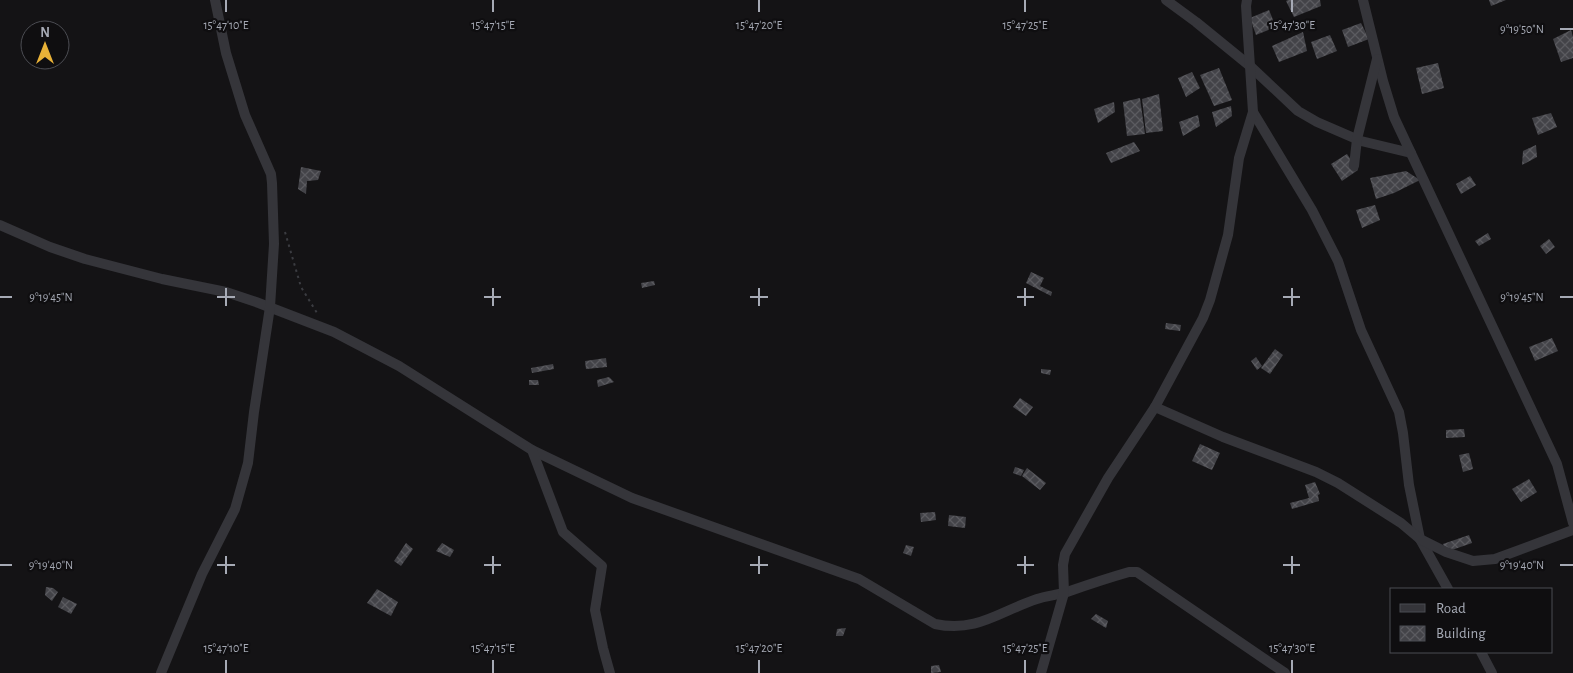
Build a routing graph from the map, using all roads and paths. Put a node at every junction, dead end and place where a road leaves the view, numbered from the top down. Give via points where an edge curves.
1 (215, 0) edge
2 (1166, 0) edge
3 (1247, 0) edge
4 (1363, 0) edge
5 (1377, 58) junction
6 (1250, 66) junction
7 (1253, 112) junction
8 (1357, 140) junction
9 (1411, 153) junction
10 (1354, 166) dead end
11 (0, 225) edge
12 (284, 228) dead end
13 (270, 308) junction
14 (328, 330) junction
15 (1155, 407) junction
16 (532, 450) junction
17 (1563, 484) junction
18 (1573, 492) edge
19 (1573, 523) edge
20 (1573, 530) edge
21 (1420, 539) junction
22 (1447, 588) edge
23 (1064, 593) junction
24 (1482, 653) edge
25 (162, 673) edge
26 (610, 673) edge
27 (1042, 673) edge
28 (1285, 673) edge
29 (1492, 673) edge

1 - 13 street via 226,53 245,114 271,174 274,244
2 - 6 street
3 - 6 street
4 - 5 street
5 - 8 street
5 - 9 street via 1394,118
6 - 7 street
6 - 8 street via 1298,111
7 - 15 street via 1239,158 1228,235 1210,300
7 - 21 street via 1312,210 1338,261 1361,330 1399,412
8 - 9 street
8 - 10 street
9 - 17 street via 1557,464
11 - 13 street via 85,259 226,292
12 - 14 path via 301,287
13 - 14 street
13 - 25 street via 248,463 235,509 202,574
14 - 16 street via 399,366
15 - 21 street via 1222,437 1316,472 1401,523
15 - 23 street via 1108,478 1065,554
16 - 23 street via 632,498 859,579 935,624 974,624 1037,599
16 - 26 street via 563,532 602,566 595,610
17 - 18 street
17 - 19 street
20 - 21 street via 1495,559 1473,561
21 - 22 street
23 - 27 street
23 - 28 street via 1137,572
24 - 29 street

